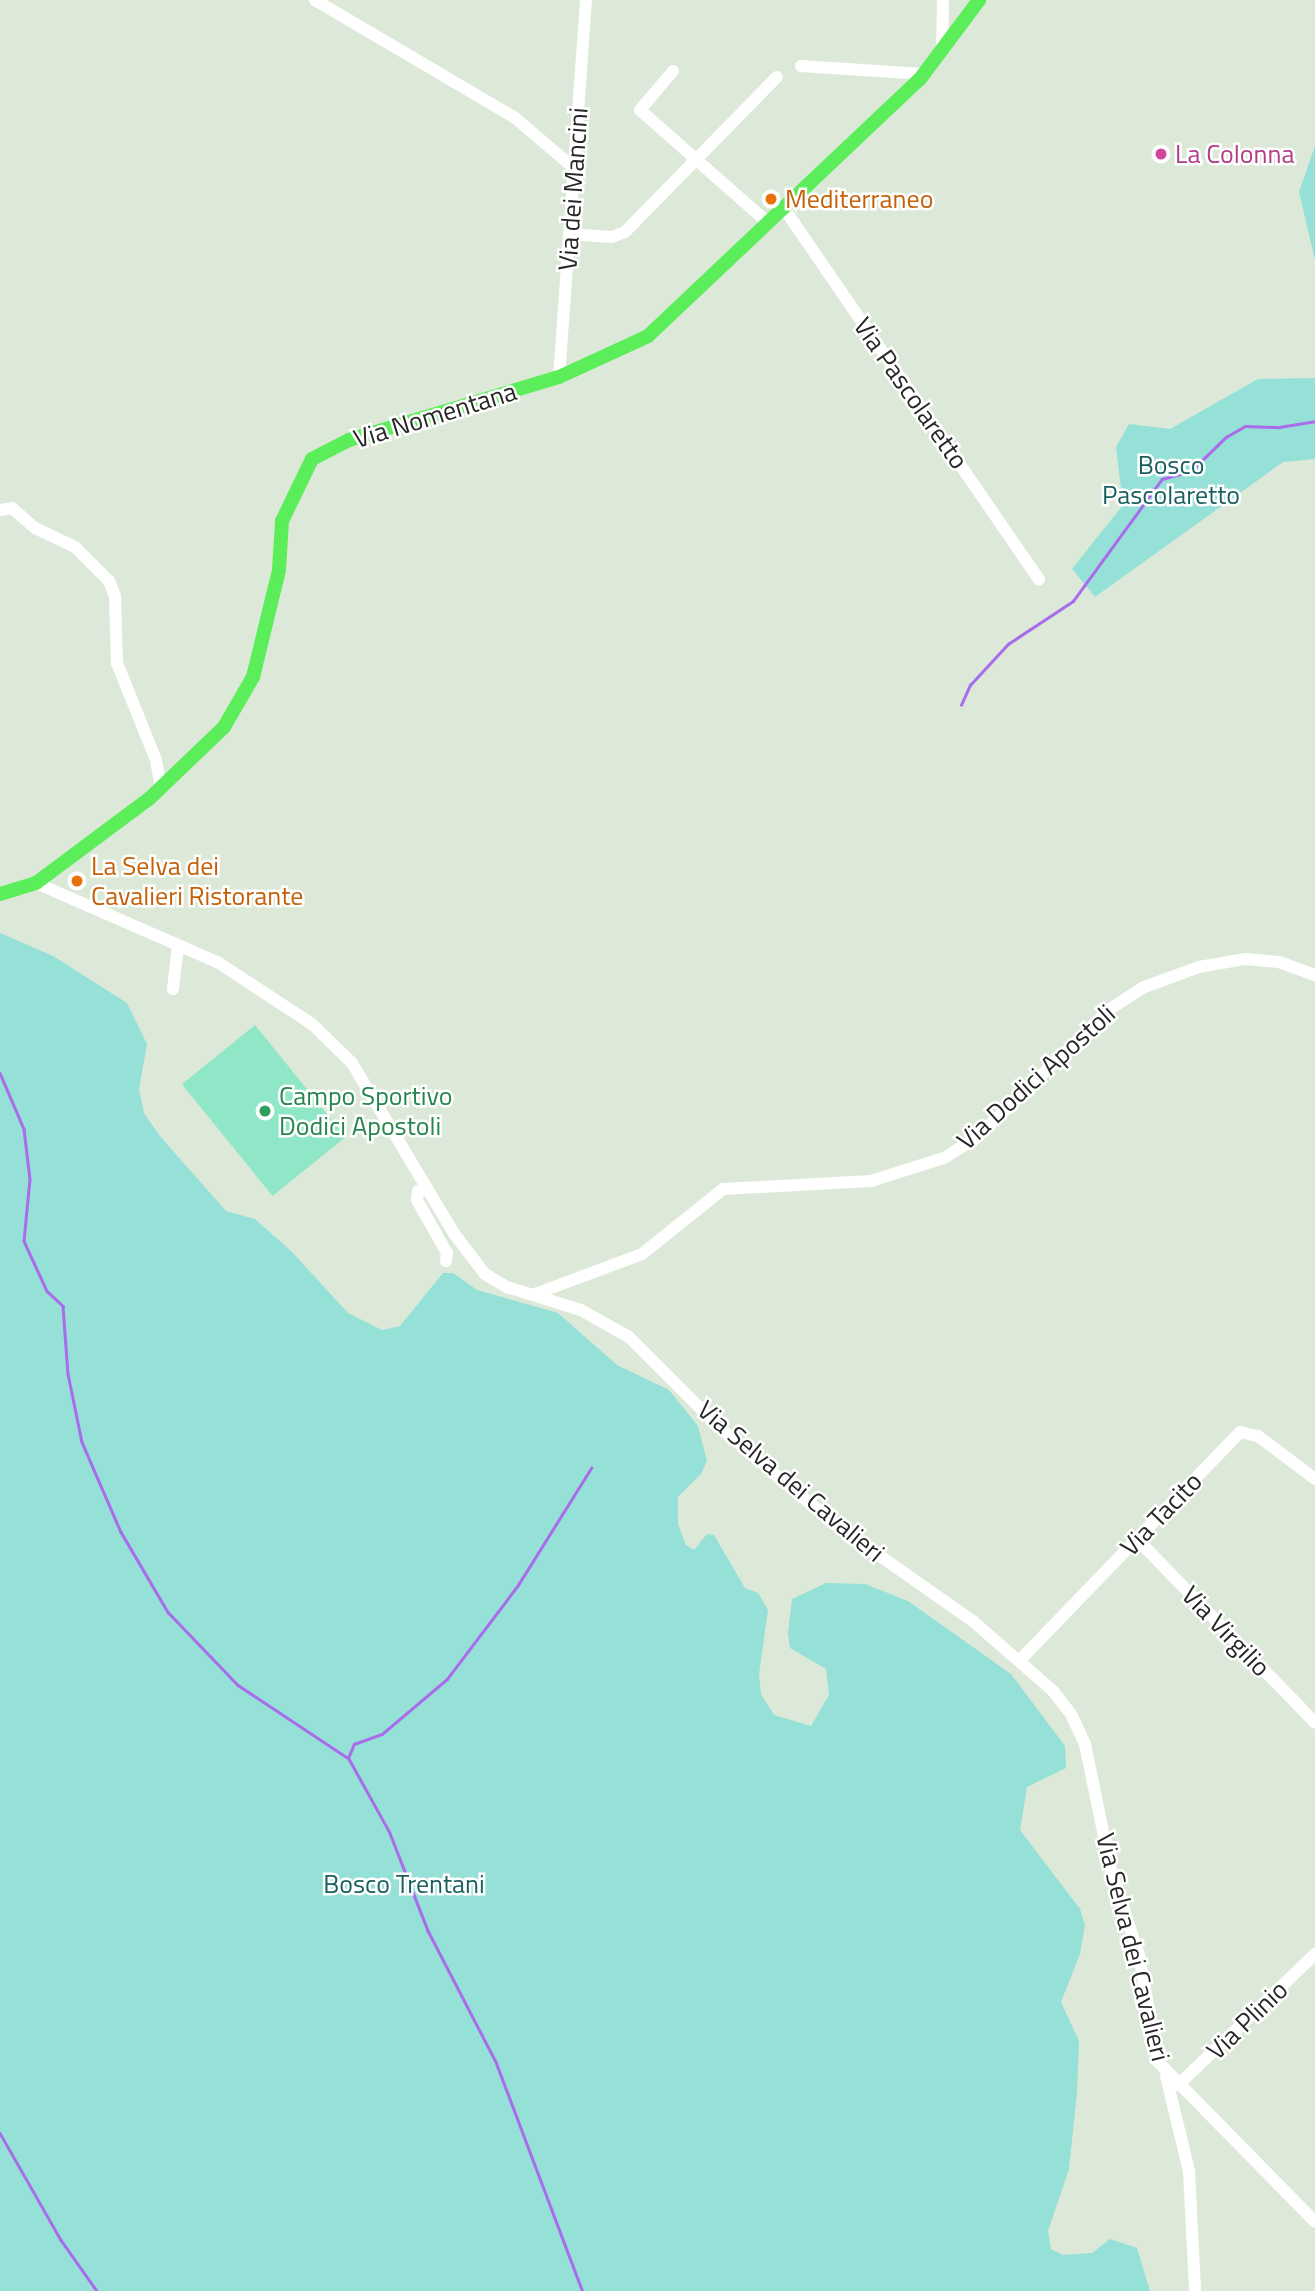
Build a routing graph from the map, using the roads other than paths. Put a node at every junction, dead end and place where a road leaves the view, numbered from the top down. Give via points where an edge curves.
1 (315, 0) edge
2 (586, 0) edge
3 (943, 0) edge
4 (979, 0) edge
5 (942, 51) junction
6 (801, 66) dead end
7 (673, 71) dead end
8 (923, 74) junction
9 (777, 77) dead end
10 (694, 159) junction
11 (574, 168) junction
12 (783, 207) junction
13 (767, 222) junction
14 (569, 234) junction
15 (559, 377) junction
16 (0, 510) edge
17 (1039, 579) dead end
18 (161, 788) junction
19 (36, 883) junction
20 (0, 894) edge
21 (178, 945) junction
22 (1315, 975) edge
23 (173, 989) dead end
24 (427, 1188) junction
25 (446, 1261) dead end
26 (531, 1294) junction
27 (1315, 1479) edge
28 (1137, 1539) junction
29 (1020, 1660) junction
30 (1315, 1723) edge
31 (1315, 1954) edge
32 (1165, 2073) junction
33 (1178, 2085) junction
34 (1315, 2222) edge
35 (1195, 2291) edge

1 - 11 street via 514,117
2 - 11 street, Via dei Mancini
3 - 5 street
4 - 5 main road, Via Nomentana
5 - 8 main road, Via Nomentana
6 - 8 street
7 - 10 street via 639,110
8 - 12 main road, Via Nomentana
9 - 10 street
10 - 13 street
10 - 14 street via 622,234
11 - 14 street, Via dei Mancini
12 - 13 main road, Via Nomentana
12 - 17 street, Via Pascolaretto
13 - 15 main road, Via Nomentana via 648,336
14 - 15 street, Via dei Mancini
15 - 18 main road, Via Nomentana via 349,440 312,459 282,521 275,588 246,694 217,735
16 - 18 street via 12,508 34,528 75,547 110,584 117,663 156,760
18 - 19 main road, Via Nomentana
19 - 20 main road, Via Nomentana
19 - 21 street, Via Selva dei Cavalieri
21 - 23 street
21 - 24 street, Via Selva dei Cavalieri via 232,970 338,1046
22 - 26 street, Via Dodici Apostoli via 1279,962 1245,959 1199,967 1142,988 1110,1009 976,1138 944,1158 872,1181 723,1189 642,1254
24 - 25 street via 418,1191 417,1200 447,1253
24 - 26 street, Via Selva dei Cavalieri via 479,1268 497,1282
26 - 29 street, Via Selva dei Cavalieri via 575,1307 629,1337 720,1428 842,1530 959,1611
27 - 28 street, Via Tacito via 1258,1436 1240,1432
28 - 29 street, Via Tacito
28 - 30 street, Via Virgilio
29 - 32 street, Via Selva dei Cavalieri via 1064,1704 1083,1738 1111,1871 1137,1945 1151,2040
31 - 33 street, Via Plinio
32 - 33 street, Via Selva dei Cavalieri
32 - 35 street via 1189,2171
33 - 34 street, Via Selva dei Cavalieri

